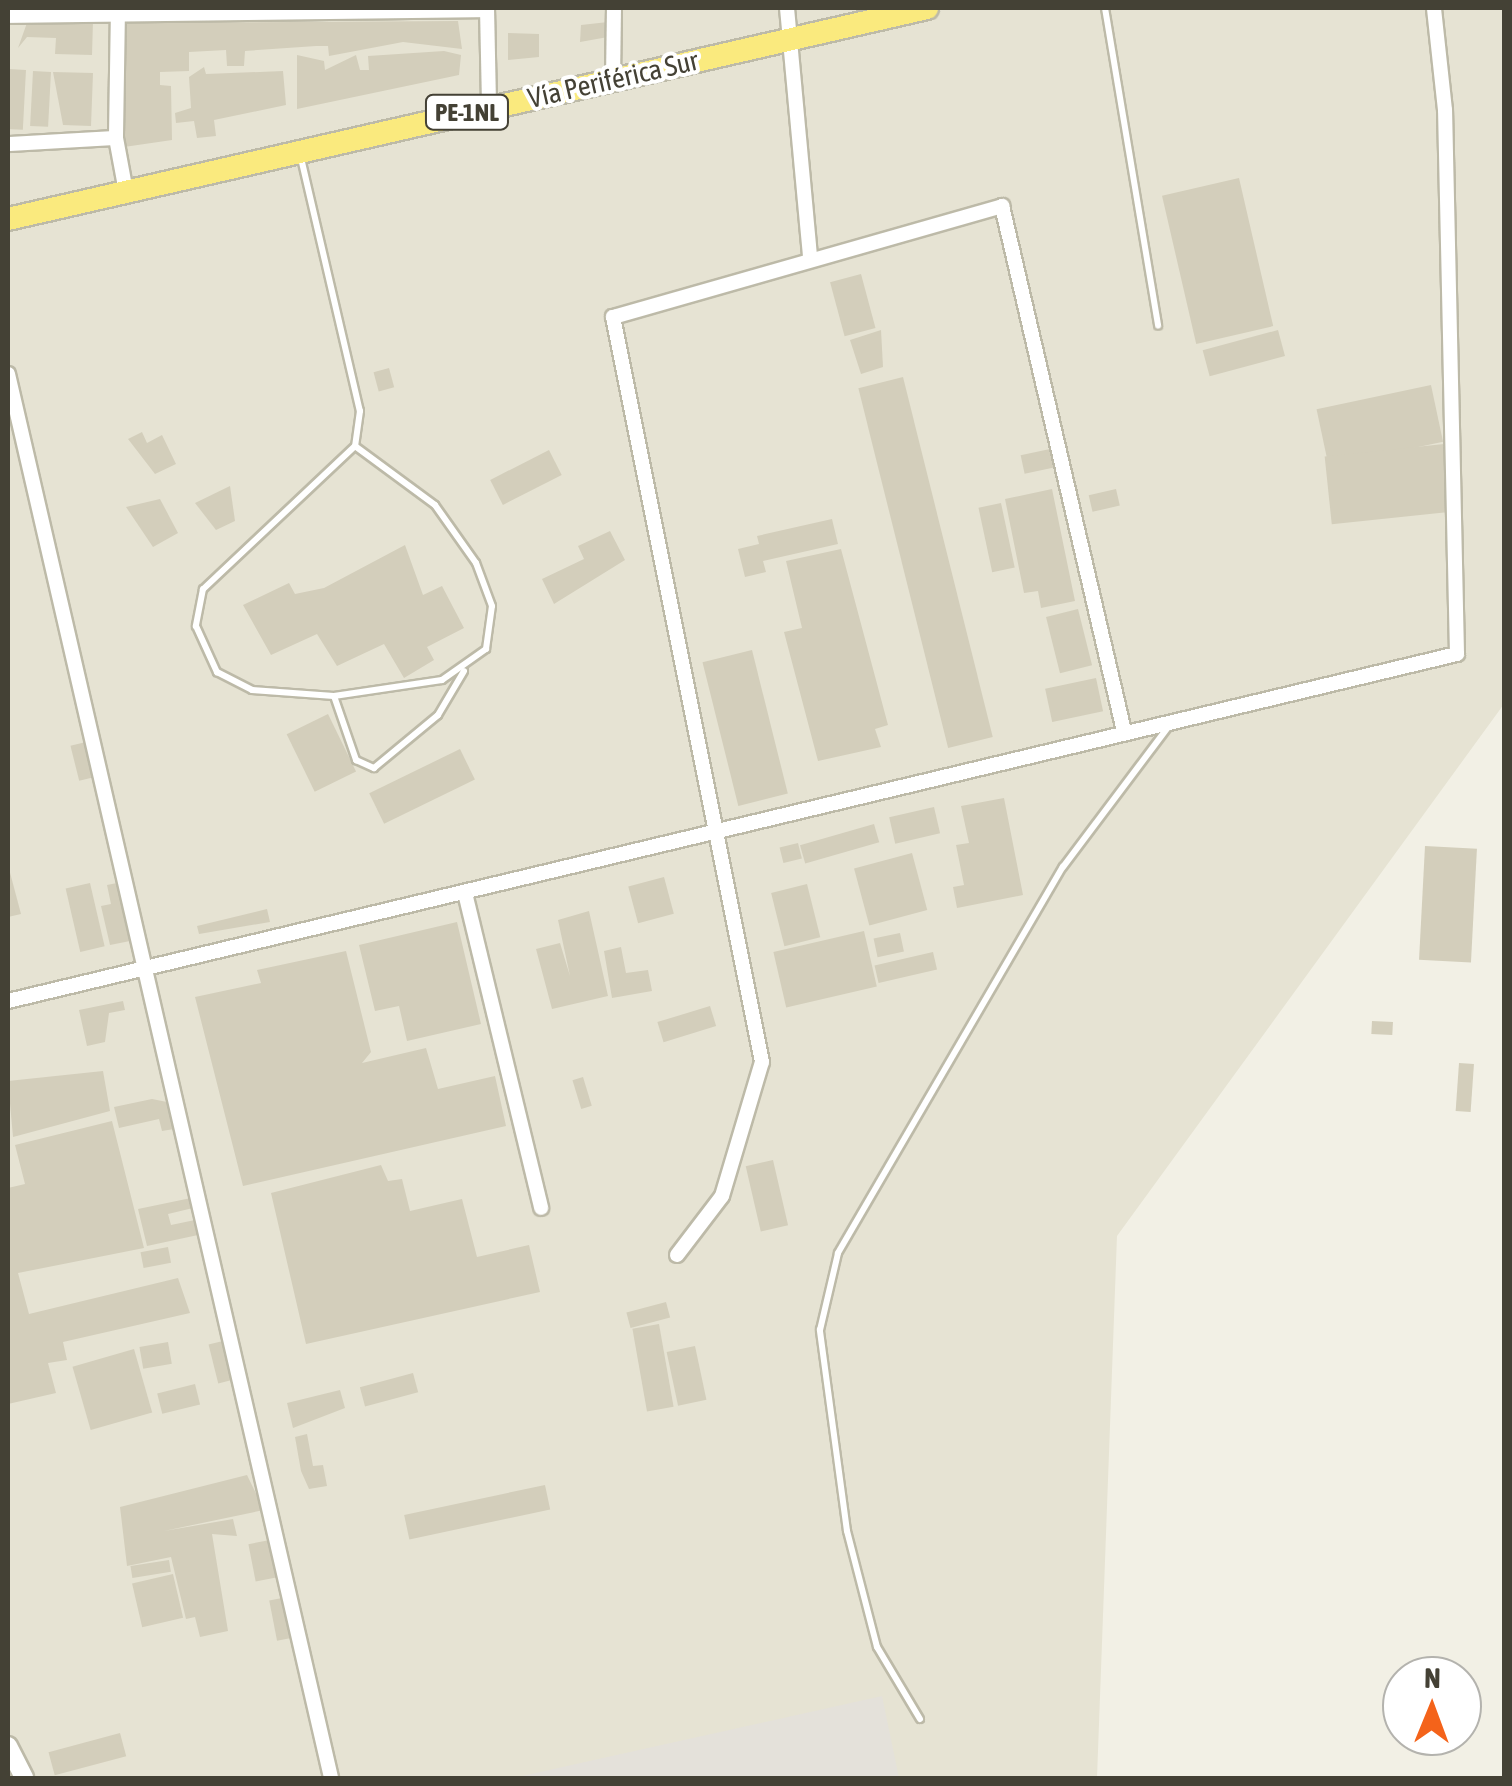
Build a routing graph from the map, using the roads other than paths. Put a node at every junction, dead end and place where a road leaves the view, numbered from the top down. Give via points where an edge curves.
1 (614, 8) edge
2 (787, 8) edge
3 (926, 8) edge
4 (1105, 8) edge
5 (1434, 8) edge
6 (488, 9) edge
7 (118, 12) edge
8 (8, 16) edge
9 (787, 39) junction
10 (613, 80) junction
11 (489, 107) junction
12 (116, 138) junction
13 (8, 144) edge
14 (300, 152) junction
15 (126, 192) junction
16 (8, 219) edge
17 (810, 258) junction
18 (1158, 326) dead end
19 (8, 374) edge
20 (12, 399) edge
21 (355, 446) junction
22 (464, 671) junction
23 (334, 696) junction
24 (1176, 718) junction
25 (1124, 731) junction
26 (715, 837) junction
27 (465, 892) junction
28 (149, 965) junction
29 (8, 1001) edge
30 (542, 1208) dead end
31 (677, 1256) dead end
32 (920, 1719) dead end
33 (8, 1746) edge
34 (24, 1778) edge
35 (331, 1778) edge

1 - 10 street
2 - 9 street
3 - 9 highway, Vía Periférica Sur / PE-1NL
4 - 18 lane
5 - 24 street via 1445,110 1458,654
6 - 7 street
6 - 11 street
7 - 8 street
7 - 12 street
9 - 10 highway, Vía Periférica Sur / PE-1NL
9 - 17 street
10 - 11 highway, Vía Periférica Sur / PE-1NL
11 - 14 highway, Vía Periférica Sur / PE-1NL
12 - 13 street
12 - 15 street
14 - 15 highway, Vía Periférica Sur / PE-1NL
14 - 21 lane via 360,411
15 - 16 highway, Vía Periférica Sur / PE-1NL
17 - 25 street via 993,205 1008,212
17 - 26 street via 622,308 610,328
19 - 20 street
20 - 28 street
21 - 22 lane via 435,505 476,563 492,628
21 - 23 lane via 203,589 196,626 217,672 252,690
22 - 23 lane
22 - 23 lane via 438,714 374,768 356,760
24 - 25 street
24 - 32 lane via 1063,867 838,1253 820,1330 847,1531 877,1647
25 - 26 street
26 - 27 street
26 - 31 street via 762,1062 722,1196
27 - 28 street
27 - 30 street
28 - 29 street
28 - 35 street
33 - 34 street

